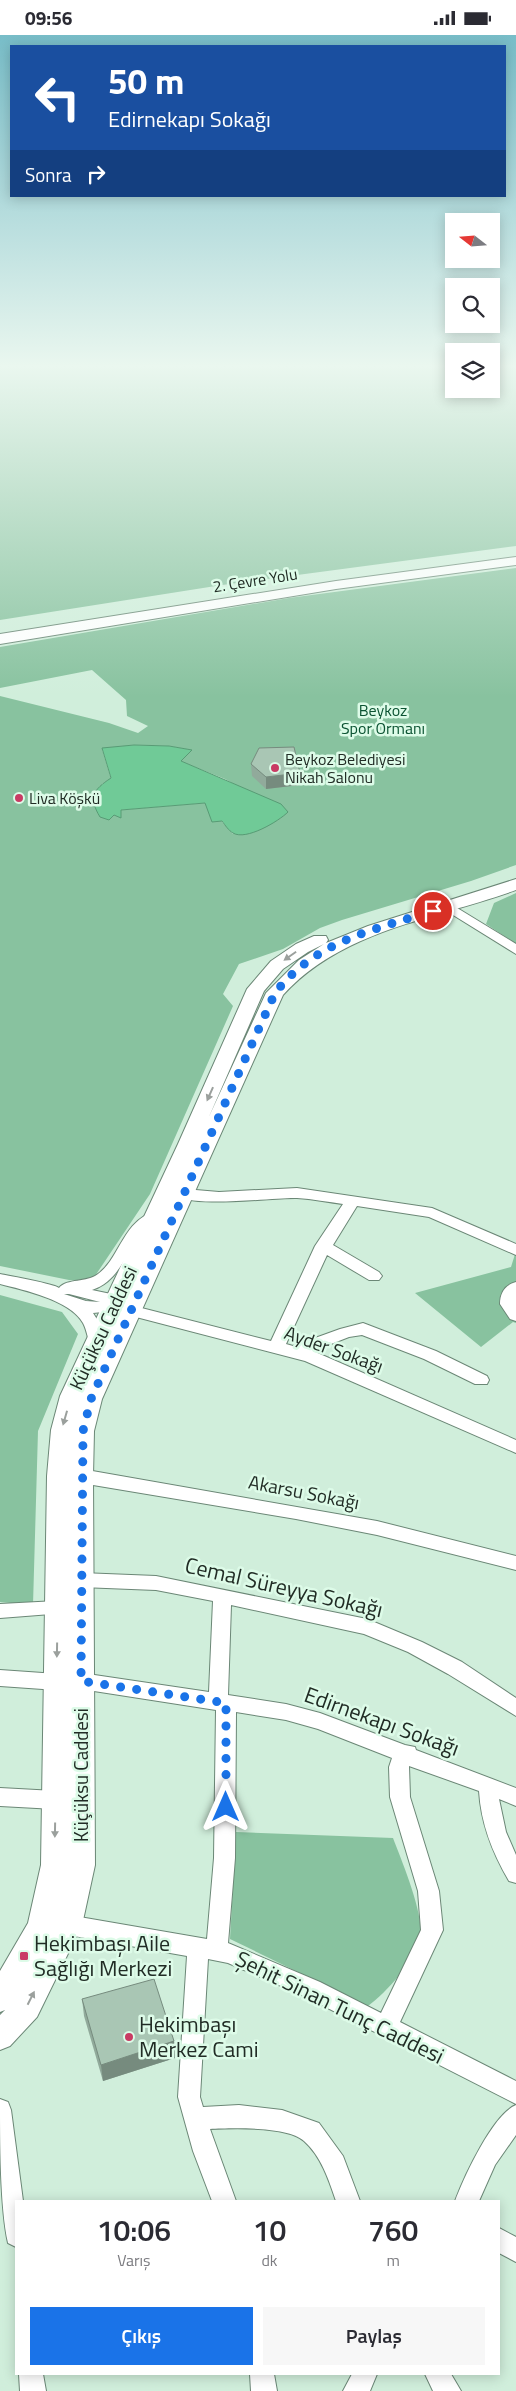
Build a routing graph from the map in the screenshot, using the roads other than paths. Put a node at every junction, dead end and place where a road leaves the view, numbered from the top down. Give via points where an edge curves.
1 (516, 552) edge
2 (516, 561) edge
3 (0, 629) edge
4 (0, 639) edge
5 (516, 874) edge
6 (516, 884) edge
7 (444, 903) junction
8 (516, 950) edge
9 (196, 1146) junction
10 (184, 1194) junction
11 (352, 1200) junction
12 (155, 1216) junction
13 (323, 1247) junction
14 (516, 1250) edge
15 (374, 1276) dead end
16 (0, 1279) edge
17 (516, 1287) edge
18 (63, 1294) junction
19 (122, 1308) junction
20 (516, 1315) edge
21 (97, 1341) junction
22 (276, 1348) junction
23 (292, 1352) junction
24 (481, 1379) dead end
25 (516, 1447) edge
26 (81, 1475) junction
27 (516, 1563) edge
28 (70, 1581) junction
29 (222, 1596) junction
30 (69, 1607) junction
31 (0, 1611) edge
32 (0, 1678) edge
33 (69, 1682) junction
34 (222, 1702) junction
35 (516, 1708) edge
36 (408, 1753) junction
37 (488, 1786) junction
38 (0, 1797) edge
39 (516, 1797) edge
40 (55, 1800) junction
41 (516, 1874) edge
42 (55, 1923) junction
43 (207, 1949) junction
44 (0, 1998) edge
45 (386, 2027) junction
46 (0, 2036) edge
47 (516, 2093) edge
48 (0, 2111) edge
49 (516, 2115) edge
50 (196, 2119) junction
51 (224, 2200) edge
52 (348, 2200) edge
53 (467, 2200) edge
54 (15, 2227) edge
55 (500, 2242) edge
56 (516, 2250) edge
57 (31, 2375) edge
58 (262, 2375) edge
59 (364, 2375) edge
60 (438, 2375) edge
61 (33, 2391) edge
62 (264, 2391) edge
63 (356, 2391) edge
64 (448, 2391) edge

1 - 3 highway, 2. Çevre Yolu via 308,579
2 - 4 highway, 2. Çevre Yolu via 336,585
5 - 7 main road, Küçüksu Caddesi
6 - 7 main road, Küçüksu Caddesi
7 - 8 street
7 - 9 main road, Küçüksu Caddesi via 367,926 293,972 275,993
9 - 10 main road, Küçüksu Caddesi
9 - 12 main road, Küçüksu Caddesi
10 - 11 street via 219,1197 297,1193
10 - 19 main road, Küçüksu Caddesi
11 - 13 street
11 - 14 street via 432,1213
12 - 18 street via 135,1232 101,1282
12 - 19 main road, Küçüksu Caddesi
13 - 15 street
13 - 22 street via 290,1310
16 - 18 street
17 - 20 street via 508,1295 508,1304
18 - 19 street, Ayder Sokağı via 100,1310
18 - 21 street via 83,1311 95,1329
19 - 21 main road, Küçüksu Caddesi
19 - 22 street, Ayder Sokağı
19 - 26 main road, Küçüksu Caddesi via 83,1431
21 -> 28 main road, Küçüksu Caddesi via 71,1396 62,1430
22 - 23 street, Ayder Sokağı
23 - 24 street via 363,1329
23 - 25 street, Ayder Sokağı via 362,1378
26 - 27 street, Akarsu Sokağı via 368,1526
26 - 28 main road, Küçüksu Caddesi
28 - 29 street, Cemal Süreyya Sokağı via 156,1583
28 - 30 main road, Küçüksu Caddesi
29 - 34 street
29 - 35 street, Cemal Süreyya Sokağı via 367,1627 455,1668
30 - 31 street
30 - 33 main road, Küçüksu Caddesi
32 - 33 street, Edirnekapı Sokağı
33 - 34 street, Edirnekapı Sokağı
33 - 40 main road, Küçüksu Caddesi
33 - 42 main road, Küçüksu Caddesi via 81,1865
34 - 36 street, Edirnekapı Sokağı via 320,1721
34 - 43 street via 226,1807 222,1911
36 - 37 street, Edirnekapı Sokağı
36 - 45 street via 400,1763 399,1791 427,1886 433,1915 432,1931
37 - 39 street, Edirnekapı Sokağı
37 - 41 street via 498,1845
38 - 40 street
40 -> 42 main road, Küçüksu Caddesi
42 - 43 street, Şehit Sinan Tunç Caddesi
42 - 44 main road, Küçüksu Caddesi
46 -> 42 main road, Küçüksu Caddesi via 27,2007
43 - 45 street, Şehit Sinan Tunç Caddesi via 229,1953 312,1989
43 - 50 street via 189,2097
45 - 47 street, Şehit Sinan Tunç Caddesi
48 - 54 street
49 - 53 street via 487,2157
50 - 51 street
50 - 52 street via 239,2116 282,2121 311,2131 335,2164
55 - 56 street
57 - 61 street
58 - 62 street
59 - 63 street
60 - 64 street

